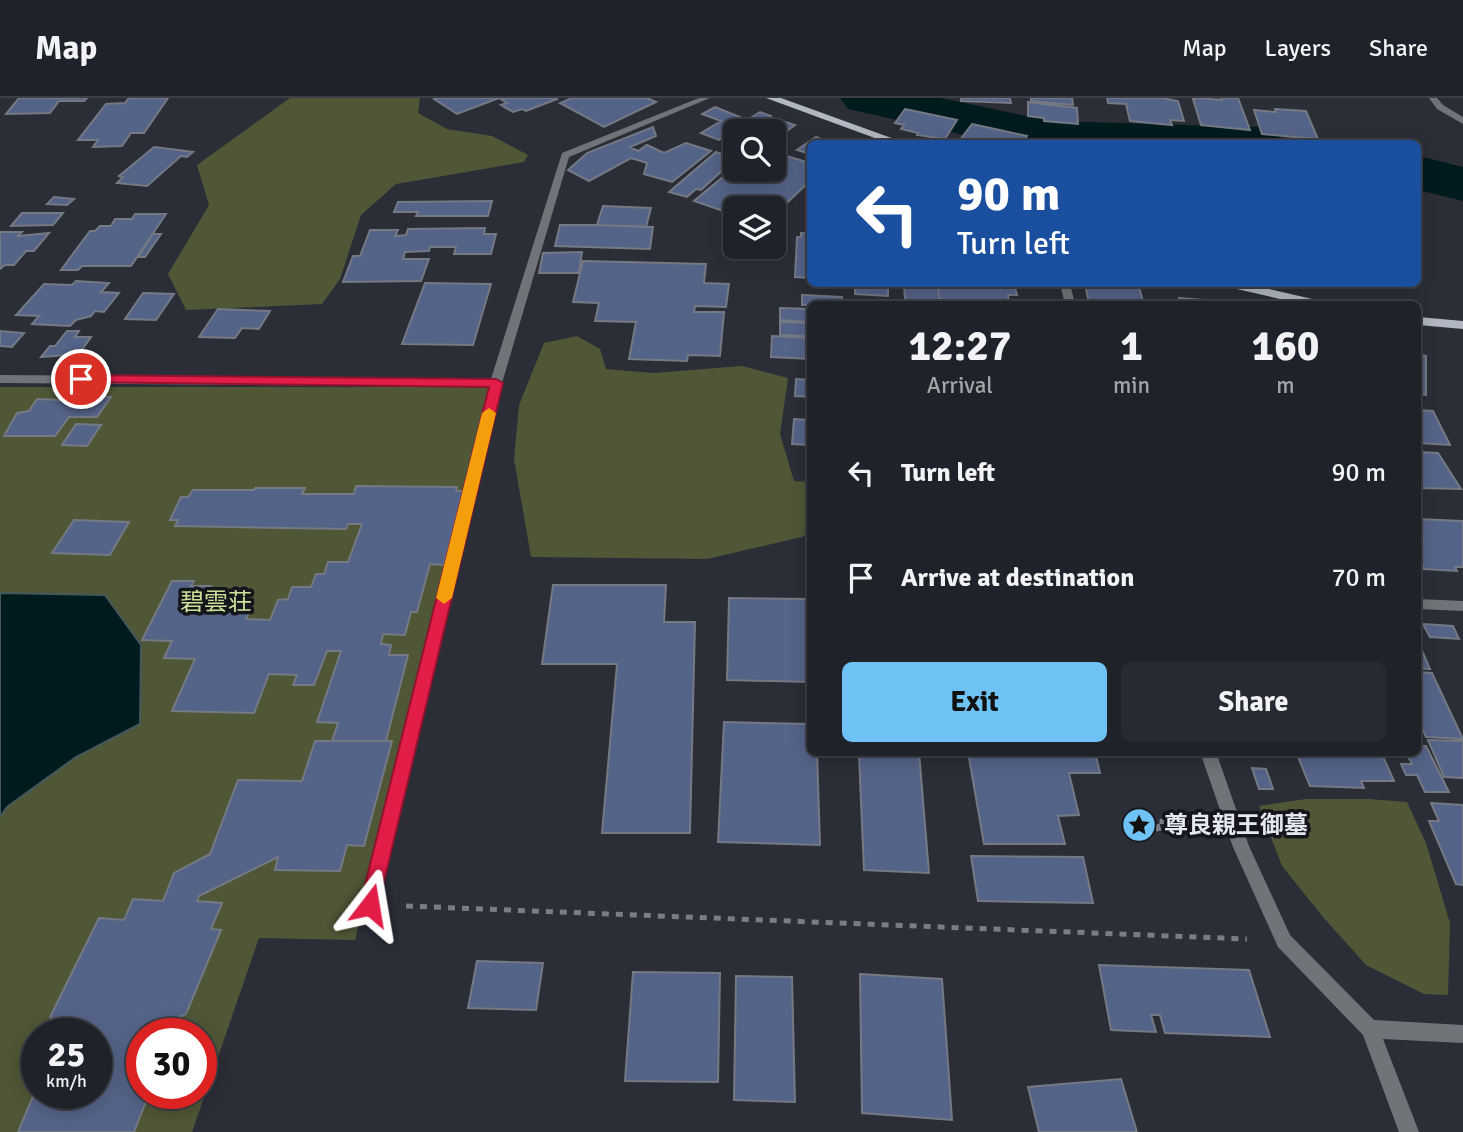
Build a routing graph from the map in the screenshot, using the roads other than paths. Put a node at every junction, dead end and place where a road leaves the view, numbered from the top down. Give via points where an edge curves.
1 (706, 98) edge
2 (771, 98) edge
3 (1432, 98) edge
4 (1463, 121) edge
5 (892, 140) edge
6 (1245, 287) edge
7 (1304, 301) edge
8 (1421, 321) edge
9 (1463, 325) edge
10 (0, 379) edge
11 (496, 383) junction
12 (1421, 604) edge
13 (1463, 606) edge
14 (1209, 756) edge
15 (370, 905) road end
16 (1370, 1029) junction
17 (1463, 1034) edge
18 (1409, 1132) edge

1 - 11 street via 565,155
2 - 5 main road
3 - 4 street
6 - 7 main road
8 - 9 main road
10 - 11 street
11 - 15 street
12 - 13 street
14 - 16 street via 1241,847 1284,941
16 - 17 street
16 - 18 street

